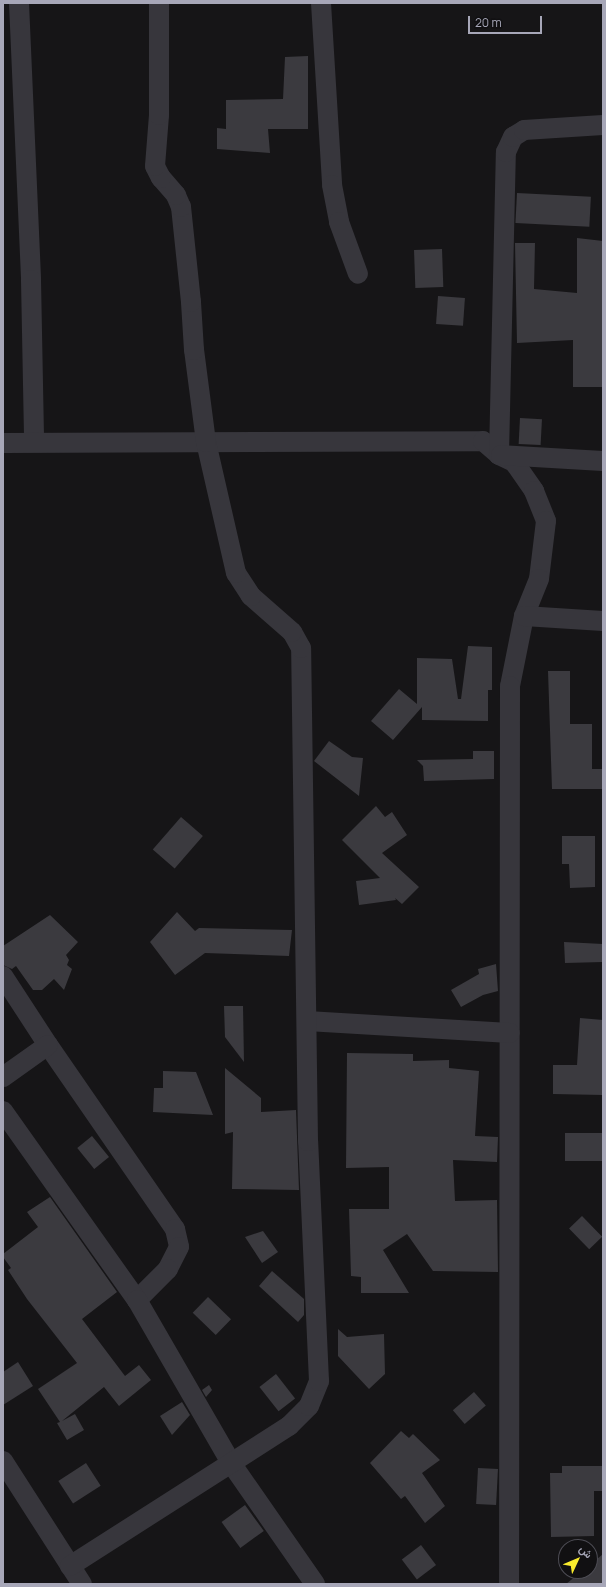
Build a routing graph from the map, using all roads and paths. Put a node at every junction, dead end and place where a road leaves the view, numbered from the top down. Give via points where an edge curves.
1 (19, 3) edge
2 (159, 3) edge
3 (321, 3) edge
4 (603, 126) edge
5 (358, 274) dead end
6 (34, 442) junction
7 (206, 442) junction
8 (3, 443) edge
9 (499, 455) junction
10 (603, 461) edge
11 (524, 616) junction
12 (603, 621) edge
13 (3, 976) edge
14 (307, 1021) junction
15 (510, 1033) junction
16 (48, 1045) junction
17 (3, 1077) edge
18 (3, 1111) edge
19 (137, 1300) junction
20 (3, 1461) edge
21 (231, 1463) junction
22 (70, 1566) junction
23 (82, 1584) edge
24 (315, 1584) edge
25 (509, 1584) edge

1 - 6 street via 31,280
2 - 7 street via 159,115 155,166 160,178 176,195 181,207 192,302 194,350
3 - 5 street via 332,185 339,222
4 - 9 street via 524,130 513,137 506,152
6 - 7 street
6 - 8 street
7 - 9 street via 483,441
7 - 14 street via 236,573 251,596 292,632 301,648
9 - 10 street
9 - 11 street via 514,462 534,491 546,521 539,579
11 - 12 street
11 - 15 street via 510,686
13 - 16 street
14 - 15 street
14 - 21 street via 308,1141 319,1381 309,1406 289,1426
15 - 25 street
16 - 17 street
16 - 19 street via 175,1229 179,1246 168,1269
18 - 19 street
19 - 21 street
20 - 22 street
21 - 22 street
21 - 24 street
22 - 23 street

